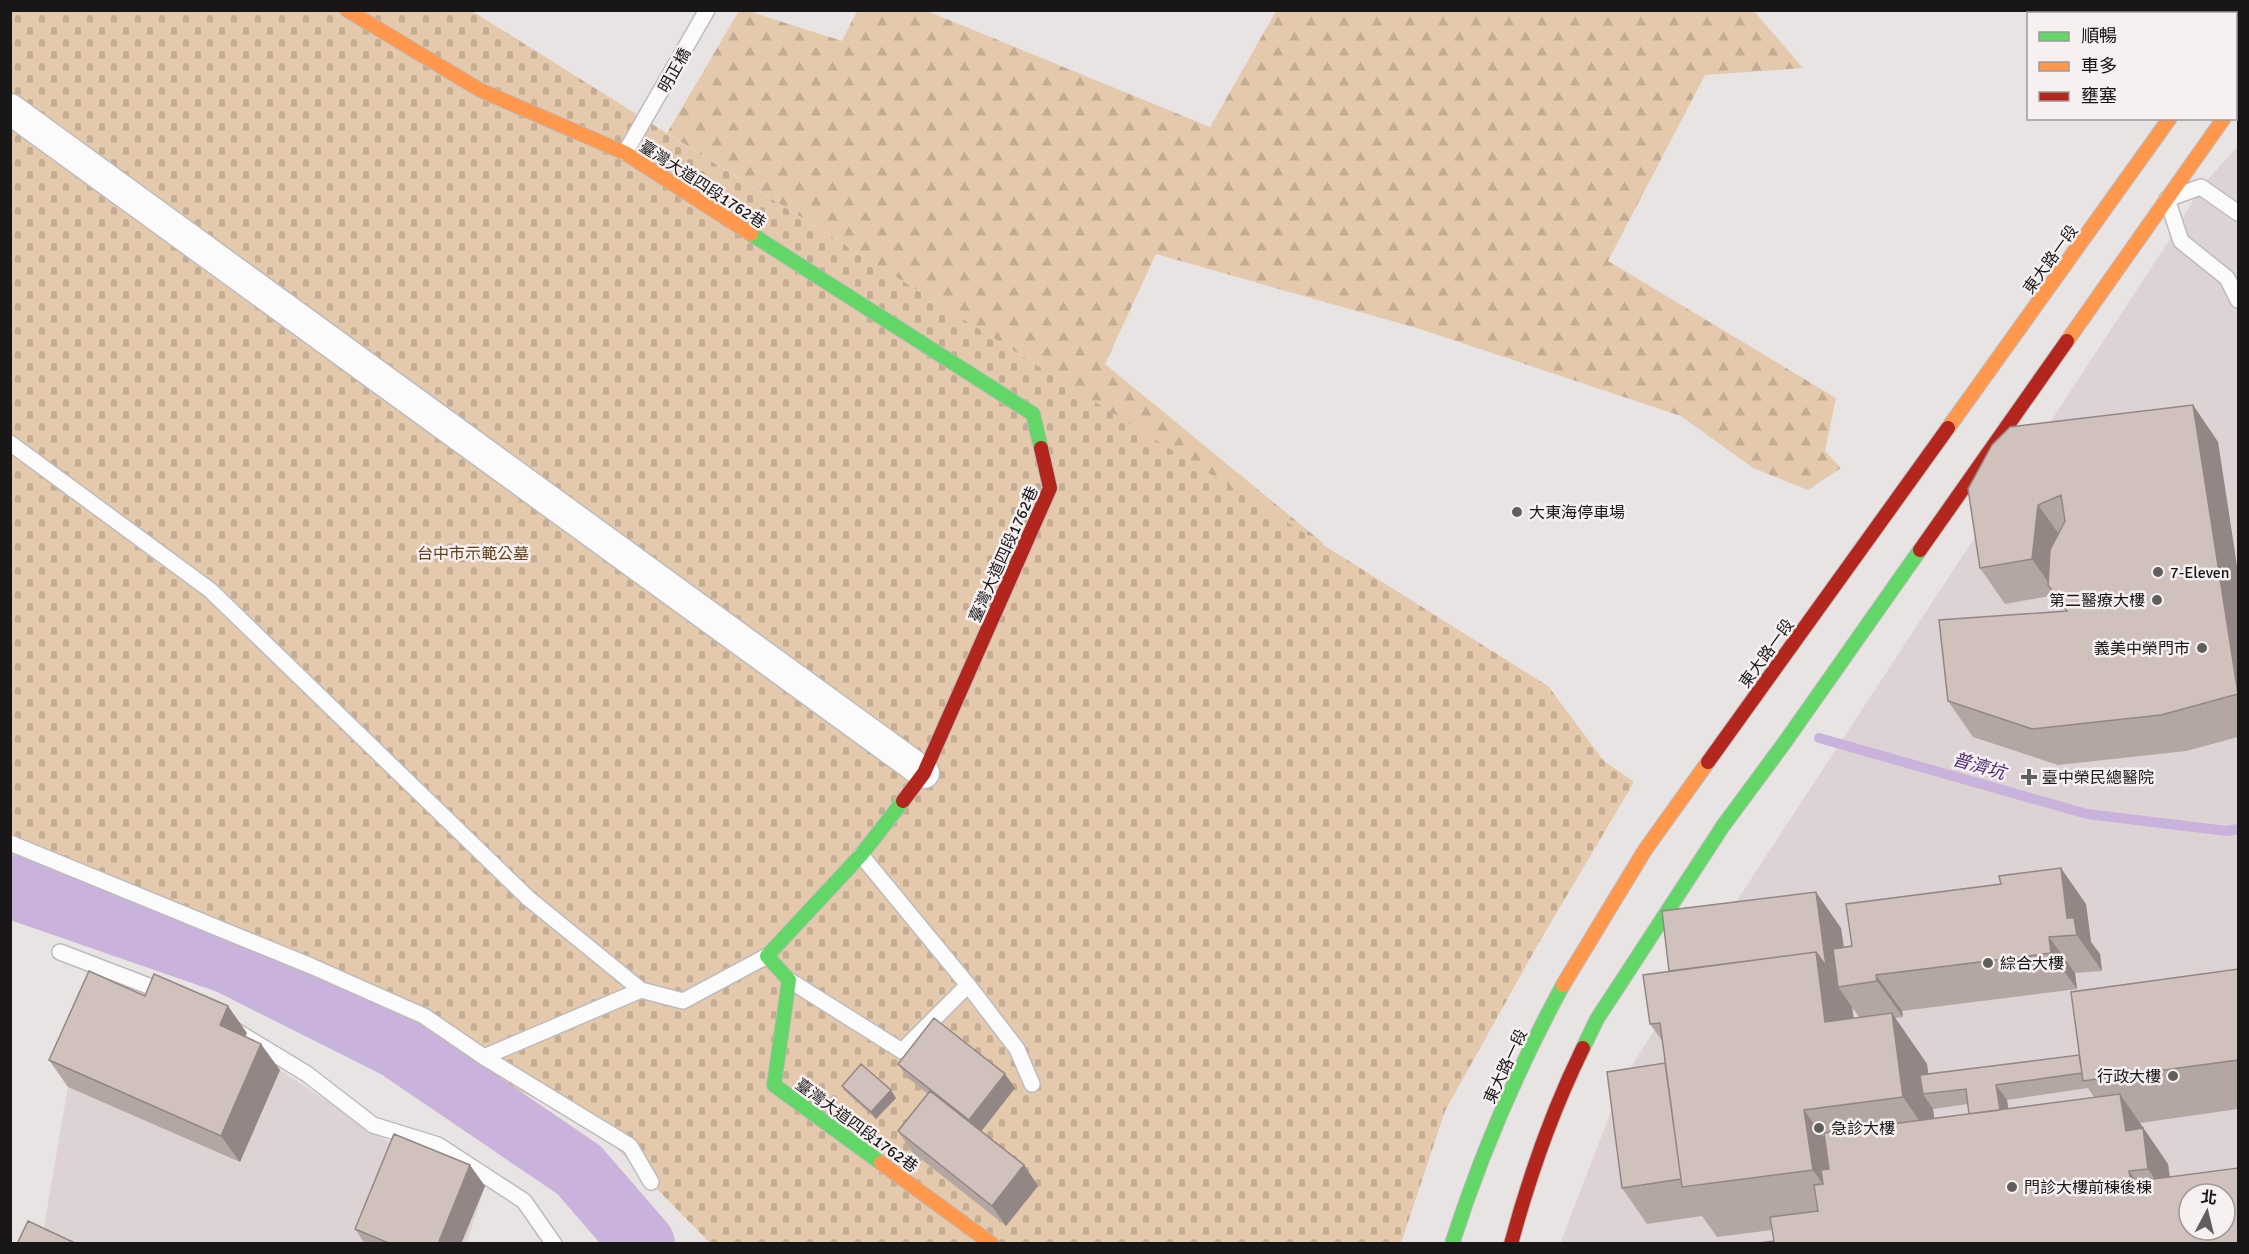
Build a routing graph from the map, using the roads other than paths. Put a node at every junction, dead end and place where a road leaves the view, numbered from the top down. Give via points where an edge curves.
1 (347, 10) edge
2 (707, 10) edge
3 (10, 109) edge
4 (2169, 120) edge
5 (2222, 120) edge
6 (625, 153) junction
7 (2163, 196) junction
8 (2238, 213) edge
9 (2238, 300) edge
10 (10, 443) edge
11 (924, 773) junction
12 (10, 843) edge
13 (861, 855) junction
14 (60, 952) dead end
15 (767, 956) junction
16 (789, 980) junction
17 (968, 985) junction
18 (641, 990) junction
19 (182, 1001) edge
20 (211, 1017) edge
21 (484, 1057) junction
22 (1032, 1084) dead end
23 (651, 1182) dead end
24 (554, 1244) edge
25 (992, 1244) edge
26 (1452, 1244) edge
27 (1511, 1244) edge

1 - 6 street, 臺灣大道四段1762巷 via 480,90
2 - 6 lane, 明正橋
3 - 11 street
4 - 26 street, 東大路一段 via 2137,176 1645,850 1541,1027 1467,1195
5 - 7 street
6 - 11 street, 臺灣大道四段1762巷 via 1033,414 1050,488
7 - 8 lane via 2201,187
7 - 9 lane via 2181,241 2228,278
7 - 27 street via 1723,826 1597,1018 1559,1097
10 - 18 lane via 210,590 528,898
11 - 13 street, 臺灣大道四段1762巷
12 - 21 lane via 424,1016
13 - 15 street, 臺灣大道四段1762巷
13 - 17 lane
14 - 19 lane
15 - 16 street
15 - 18 lane via 683,1001
16 - 17 lane via 902,1051
16 - 25 street, 臺灣大道四段1762巷 via 774,1085
17 - 22 lane via 1017,1049
18 - 21 lane
20 - 24 lane via 307,1074 373,1125 438,1145 524,1201
21 - 23 lane via 630,1146

